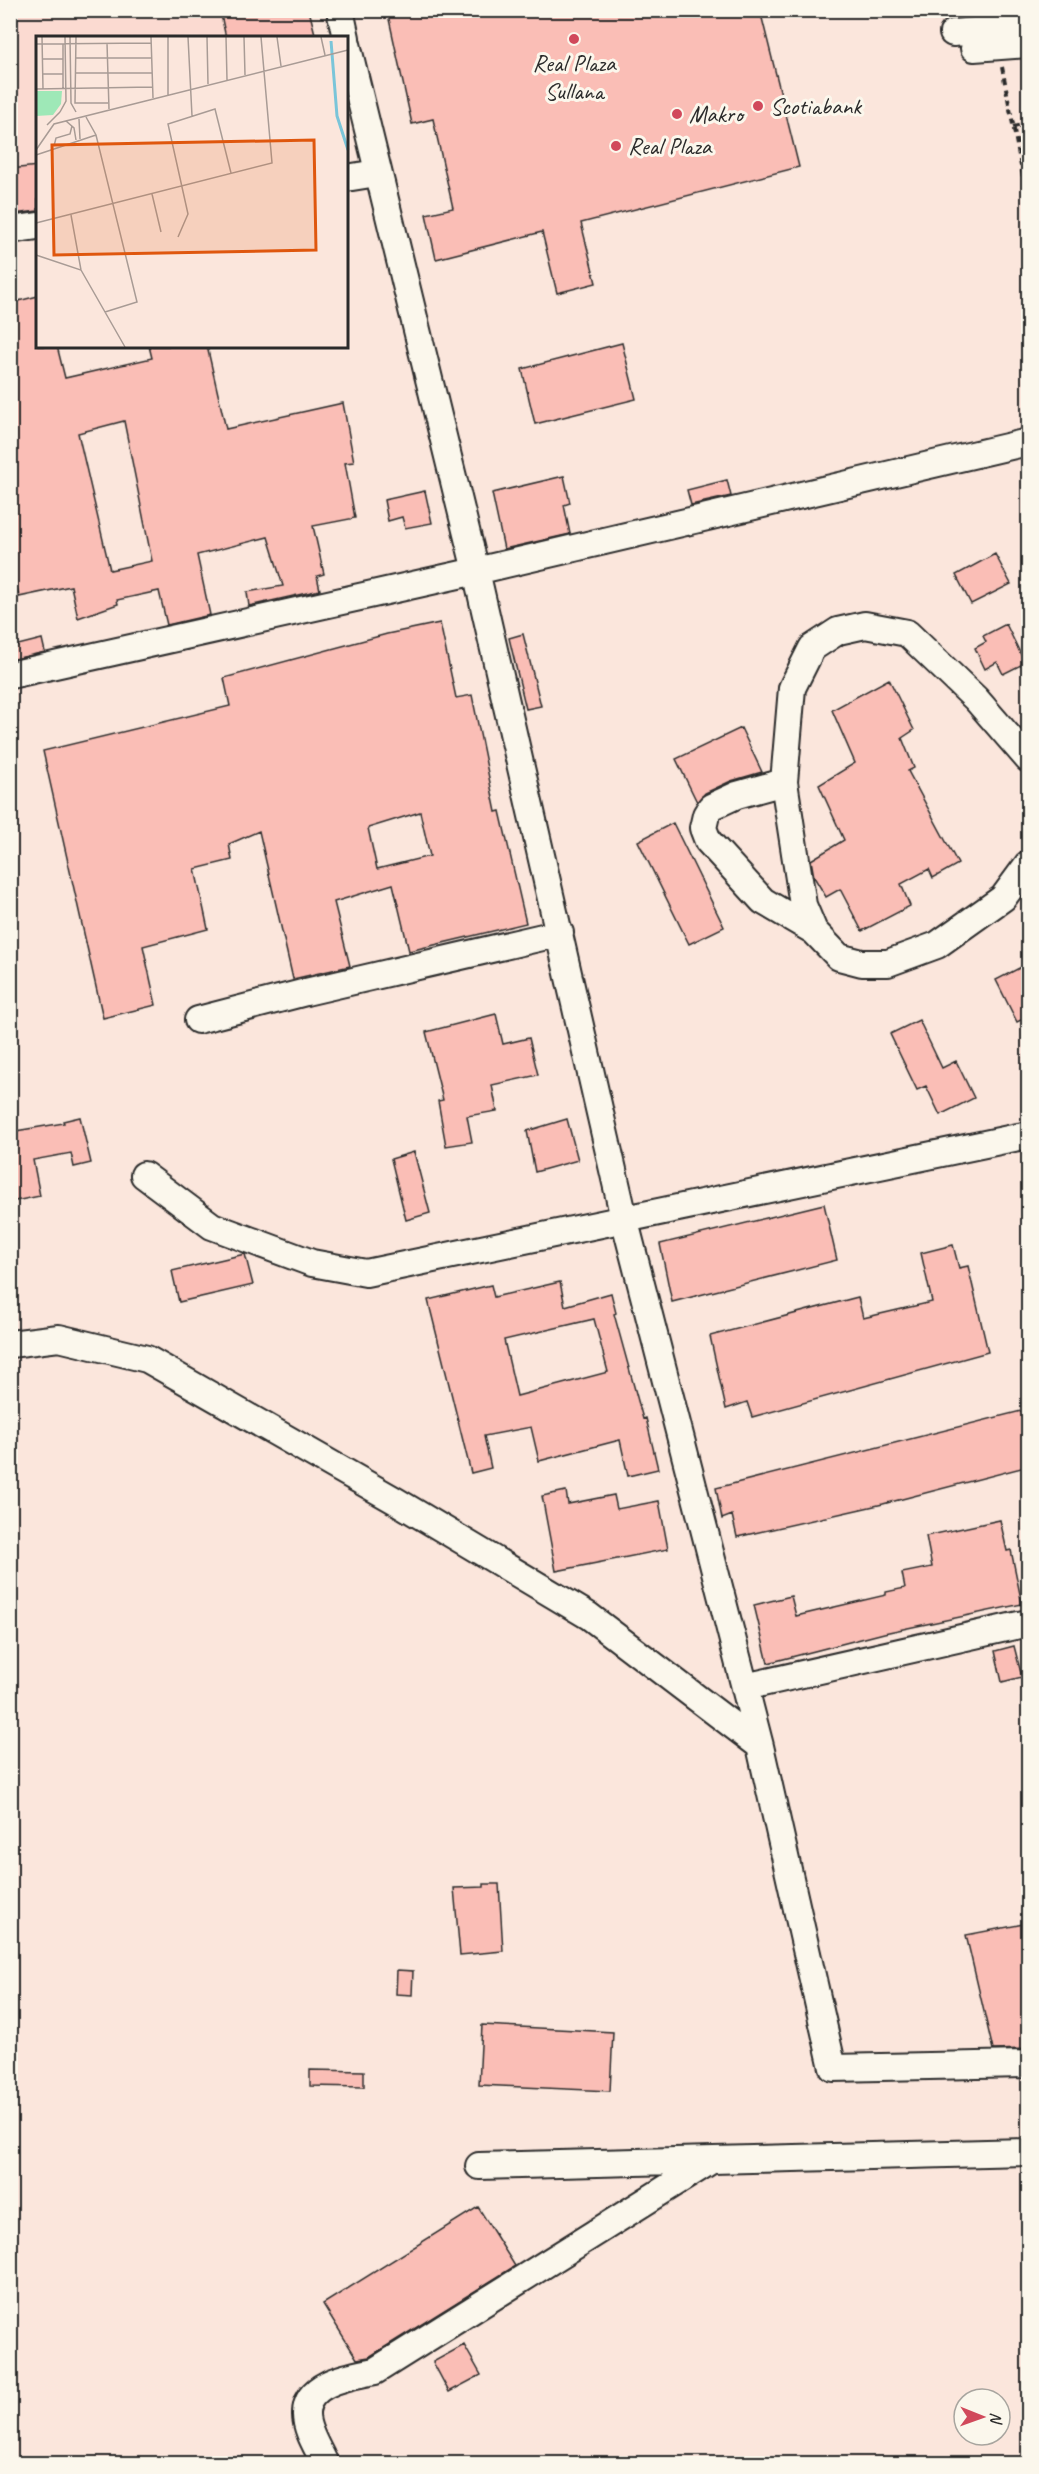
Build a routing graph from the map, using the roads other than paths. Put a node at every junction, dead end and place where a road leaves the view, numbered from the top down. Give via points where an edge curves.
1 (340, 10) edge
2 (1026, 29) edge
3 (345, 36) edge
4 (348, 48) edge
5 (377, 173) junction
6 (348, 178) edge
7 (36, 226) edge
8 (10, 230) edge
9 (1029, 442) edge
10 (476, 571) junction
11 (10, 675) edge
12 (1029, 759) edge
13 (784, 782) junction
14 (1029, 864) edge
15 (814, 931) junction
16 (560, 933) junction
17 (198, 1020) dead end
18 (1029, 1135) edge
19 (144, 1175) dead end
20 (624, 1218) junction
21 (10, 1344) edge
22 (1029, 1623) edge
23 (745, 1687) junction
24 (760, 1746) junction
25 (1029, 2064) edge
26 (1029, 2152) edge
27 (712, 2160) junction
28 (479, 2166) dead end
29 (325, 2463) edge

1 - 3 street
2 - 2 street via 998,46 954,42
4 - 5 street
5 - 6 street
5 - 10 street
7 - 8 street
9 - 10 street
10 - 11 street
10 - 16 street
12 - 13 street via 976,699 907,633 864,625 838,631 812,648 792,688
13 - 15 street via 803,905
13 - 15 street via 711,807 703,828 708,841 764,901
14 - 15 street via 1003,898 937,945 888,963 862,963 838,957
16 - 17 street
16 - 20 street
18 - 20 street
19 - 20 street via 212,1226 312,1263 366,1273
20 - 23 street
21 - 24 street via 59,1338 147,1359 589,1616
22 - 23 street
23 - 24 street
24 - 25 street via 833,2068
26 - 27 street
27 - 28 street
27 - 29 street via 375,2371 338,2379 321,2388 311,2398 306,2415

